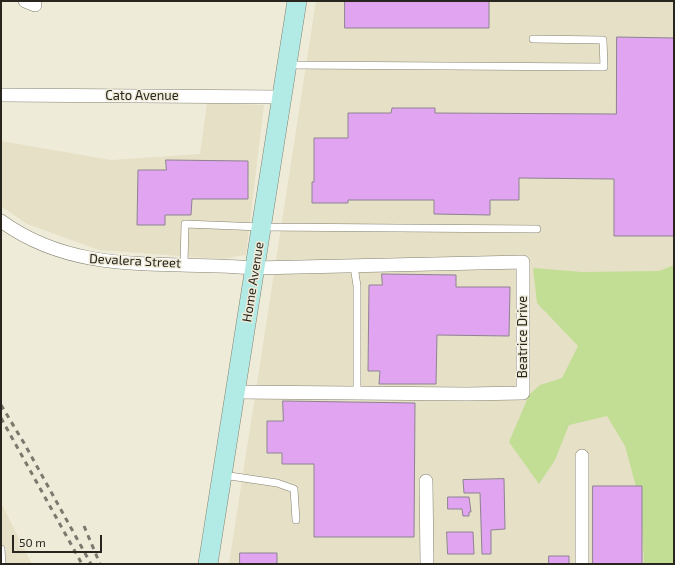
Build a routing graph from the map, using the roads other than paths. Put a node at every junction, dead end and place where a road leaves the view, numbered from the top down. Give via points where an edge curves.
1 (297, 1) edge
2 (533, 39) dead end
3 (288, 65) junction
4 (1, 95) edge
5 (283, 97) junction
6 (1, 221) edge
7 (261, 227) junction
8 (537, 229) dead end
9 (184, 264) junction
10 (354, 266) junction
11 (255, 268) junction
12 (236, 392) junction
13 (357, 393) junction
14 (582, 456) dead end
15 (222, 475) junction
16 (426, 481) dead end
17 (296, 520) dead end
18 (1, 549) edge
19 (2, 564) edge
20 (208, 564) edge
21 (427, 564) edge
22 (582, 564) edge

1 - 3 street, Home Avenue
2 - 3 lane via 603,40 604,67
3 - 5 street, Home Avenue
4 - 5 street, Cato Avenue
5 - 7 street, Home Avenue
6 - 9 street, Devalera Street via 47,247 75,256 122,263
7 - 8 lane
7 - 9 lane via 185,224
7 - 11 street, Home Avenue
9 - 11 street, Devalera Street
10 - 11 street, Beatrice Drive
10 - 13 lane via 357,286
10 - 13 street, Beatrice Drive via 523,262 522,392
11 - 12 street, Home Avenue
12 - 13 street, Beatrice Drive
12 - 15 street, Home Avenue
14 - 22 street
15 - 17 lane via 277,483 294,489
15 - 20 street, Home Avenue
16 - 21 street
18 - 19 lane

